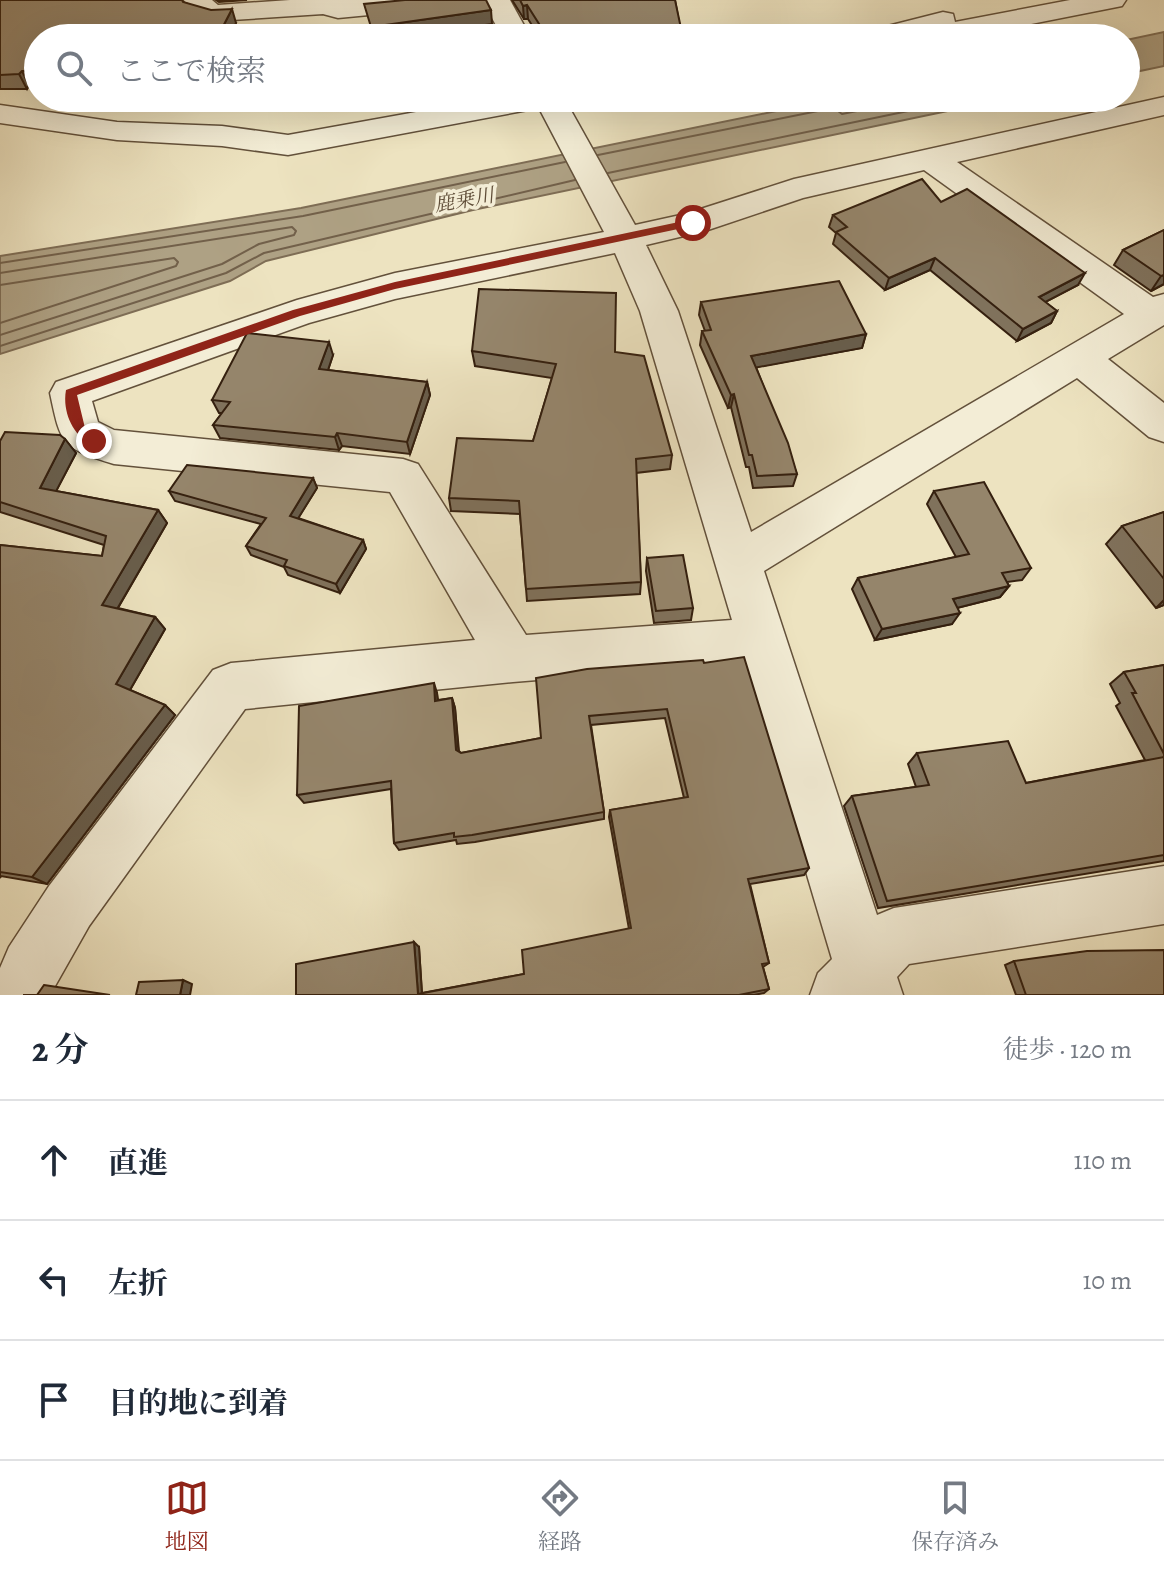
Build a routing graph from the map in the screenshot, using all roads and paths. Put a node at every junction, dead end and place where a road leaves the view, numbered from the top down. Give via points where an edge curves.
1 (198, 0) edge
2 (442, 0) edge
3 (496, 0) edge
4 (997, 0) edge
5 (1112, 0) edge
6 (509, 24) edge
7 (928, 24) edge
8 (989, 24) edge
9 (1164, 106) edge
10 (1140, 111) edge
11 (489, 112) edge
12 (554, 112) edge
13 (1137, 112) edge
14 (0, 114) edge
15 (929, 158) junction
16 (621, 232) junction
17 (1158, 311) edge
18 (1079, 358) junction
19 (1164, 426) edge
20 (736, 564) junction
21 (761, 640) junction
22 (513, 659) junction
23 (1164, 895) edge
24 (859, 986) edge
25 (20, 995) edge

1 - 2 street via 199,7 216,13 325,6 338,10
3 - 6 street
4 - 7 street via 979,11
5 - 8 street
9 - 10 street
11 - 14 street via 288,145 117,131
12 - 16 street
13 - 15 street
15 - 16 street via 794,189 693,223
15 - 17 street
16 - 20 street via 659,311
16 - 22 street via 297,313 70,393 79,431 114,447 403,476
17 - 18 street
18 - 19 street
18 - 20 street
20 - 21 street
21 - 22 street
21 - 24 street
22 - 25 street via 231,687 69,906 30,968
23 - 24 street via 894,937

